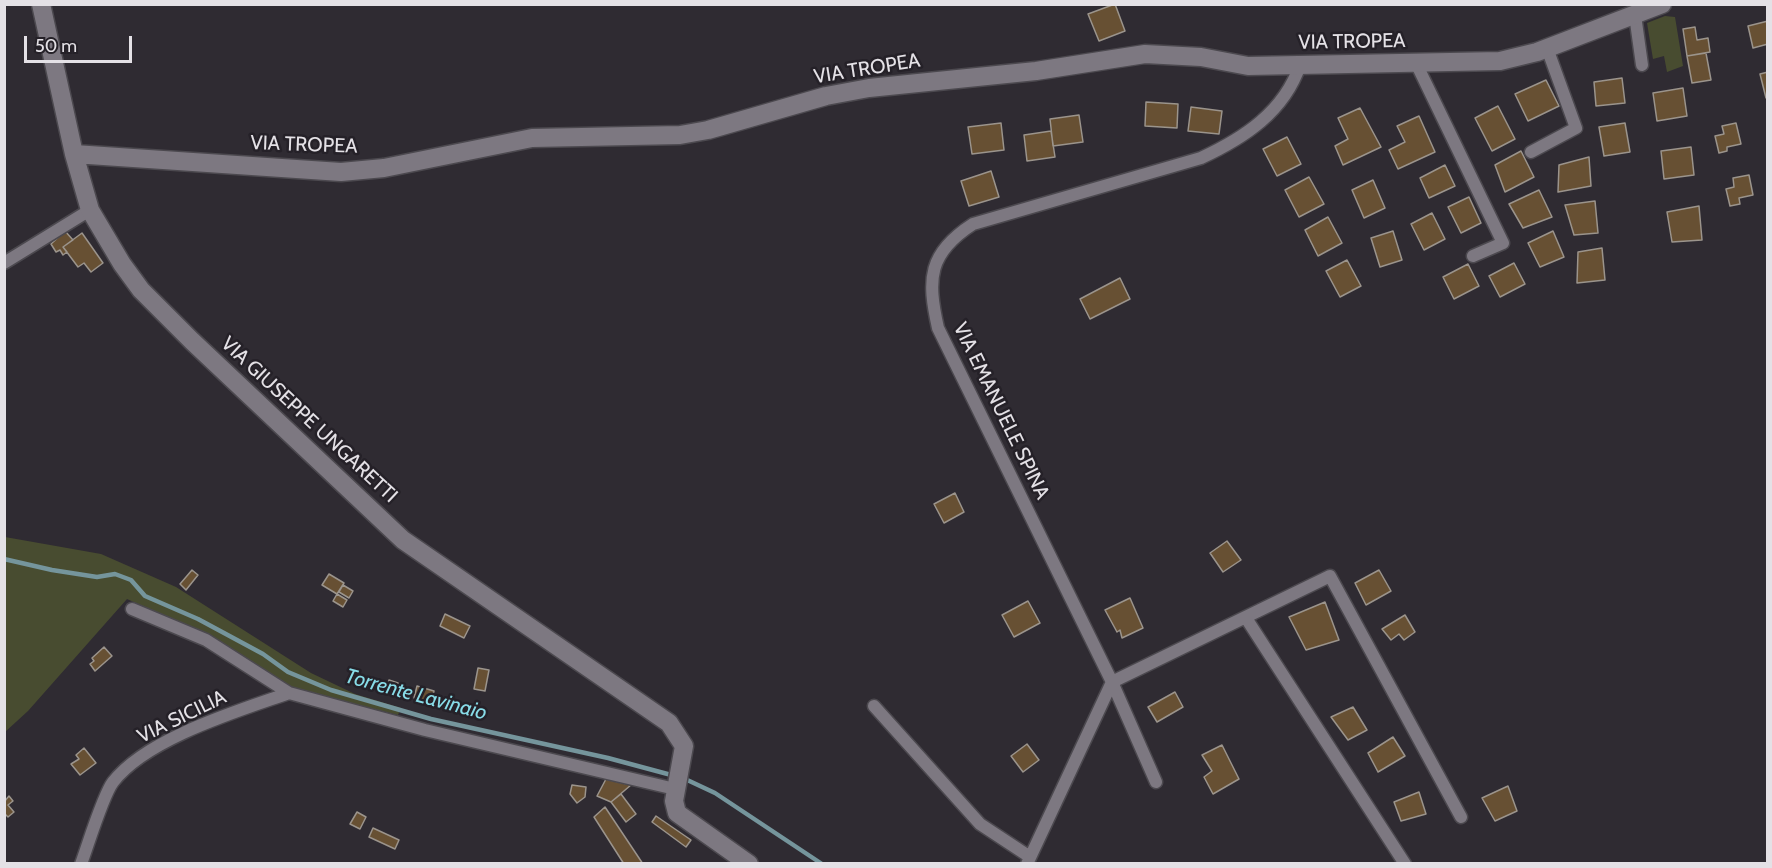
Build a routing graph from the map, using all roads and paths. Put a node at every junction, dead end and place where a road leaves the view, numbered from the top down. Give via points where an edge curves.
1 (41, 4) edge
2 (1662, 4) edge
3 (1635, 15) junction
4 (1547, 48) junction
5 (1416, 63) junction
6 (1300, 65) junction
7 (1642, 65) dead end
8 (1531, 152) dead end
9 (74, 153) junction
10 (90, 210) junction
11 (1473, 256) dead end
12 (4, 263) edge
13 (132, 609) dead end
14 (1246, 618) junction
15 (1112, 682) junction
16 (289, 693) junction
17 (874, 706) dead end
18 (1156, 782) dead end
19 (676, 787) junction
20 (1461, 817) dead end
21 (1028, 860) edge
22 (81, 864) edge
23 (749, 864) edge
24 (1405, 864) edge

1 - 9 street, VIA GIUSEPPE UNGARETTI
2 - 3 street, VIA TROPEA
3 - 4 street, VIA TROPEA
3 - 7 street
4 - 5 street, VIA TROPEA via 1500,61
4 - 8 street via 1576,128
5 - 6 street, VIA TROPEA
5 - 11 street via 1503,243
6 - 9 street, VIA TROPEA via 1248,66 1201,57 1145,54 1036,71 869,88 680,135 532,138 384,168 340,172
6 - 15 street, VIA EMANUELE SPINA via 1282,100 1262,122 1228,146 1201,158 973,224 945,244 938,261 932,299 939,328
9 - 10 street, VIA GIUSEPPE UNGARETTI
10 - 12 street
10 - 19 street, VIA GIUSEPPE UNGARETTI via 141,290 403,540 669,723 684,746
13 - 16 street via 206,640
14 - 15 street
14 - 20 street via 1330,576
14 - 24 street
15 - 18 street, VIA EMANUELE SPINA
15 - 21 street
16 - 19 street via 425,730
16 - 22 street, VIA SICILIA via 180,735 126,770 112,783
17 - 21 street via 980,824
19 - 23 street via 677,813

